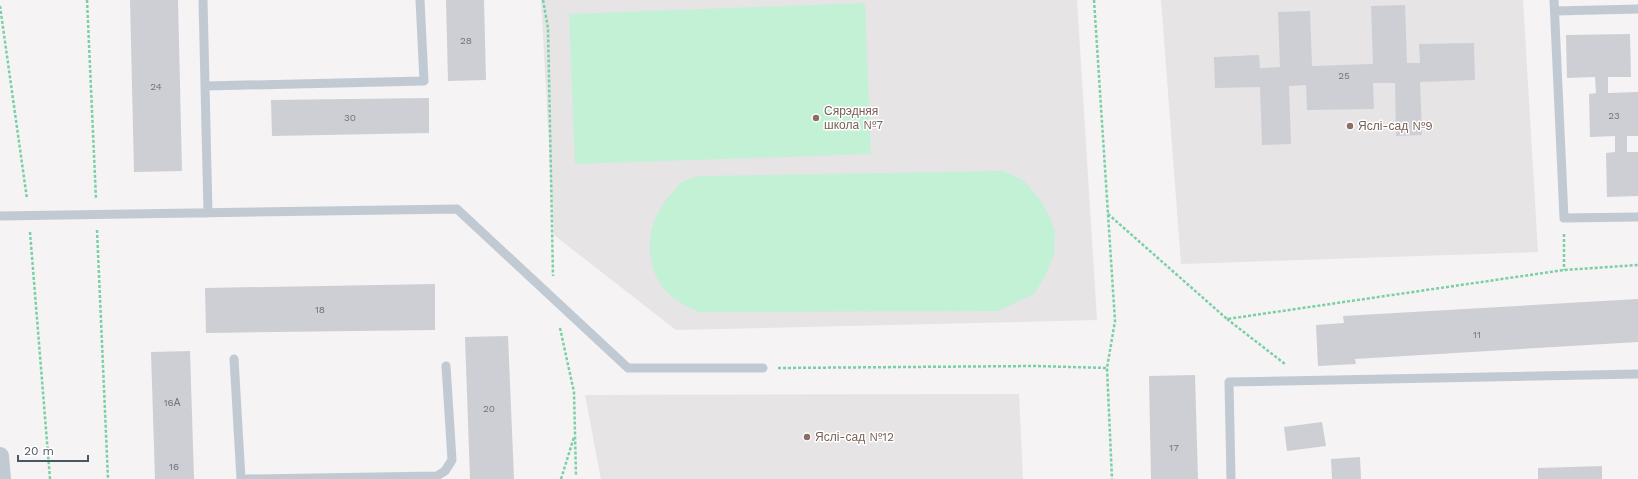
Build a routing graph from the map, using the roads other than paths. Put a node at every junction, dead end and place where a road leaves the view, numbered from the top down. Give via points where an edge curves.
1 (203, 0) edge
2 (420, 0) edge
3 (1554, 0) edge
4 (1638, 9) edge
5 (1555, 11) junction
6 (205, 86) junction
7 (208, 213) junction
8 (0, 216) edge
9 (1638, 217) edge
10 (234, 359) dead end
11 (446, 366) dead end
12 (763, 368) road end
13 (1638, 374) edge
14 (0, 456) edge
15 (2, 479) edge
16 (242, 479) edge
17 (247, 479) edge
18 (1231, 479) edge

1 - 6 lane
2 - 6 lane via 424,81
3 - 5 lane
4 - 5 lane
5 - 9 lane via 1564,218
6 - 7 lane
7 - 8 lane
7 - 12 lane via 457,209 628,368
10 - 16 lane
11 - 17 lane via 452,460 445,471 437,476
13 - 18 lane via 1229,382
14 - 15 street

